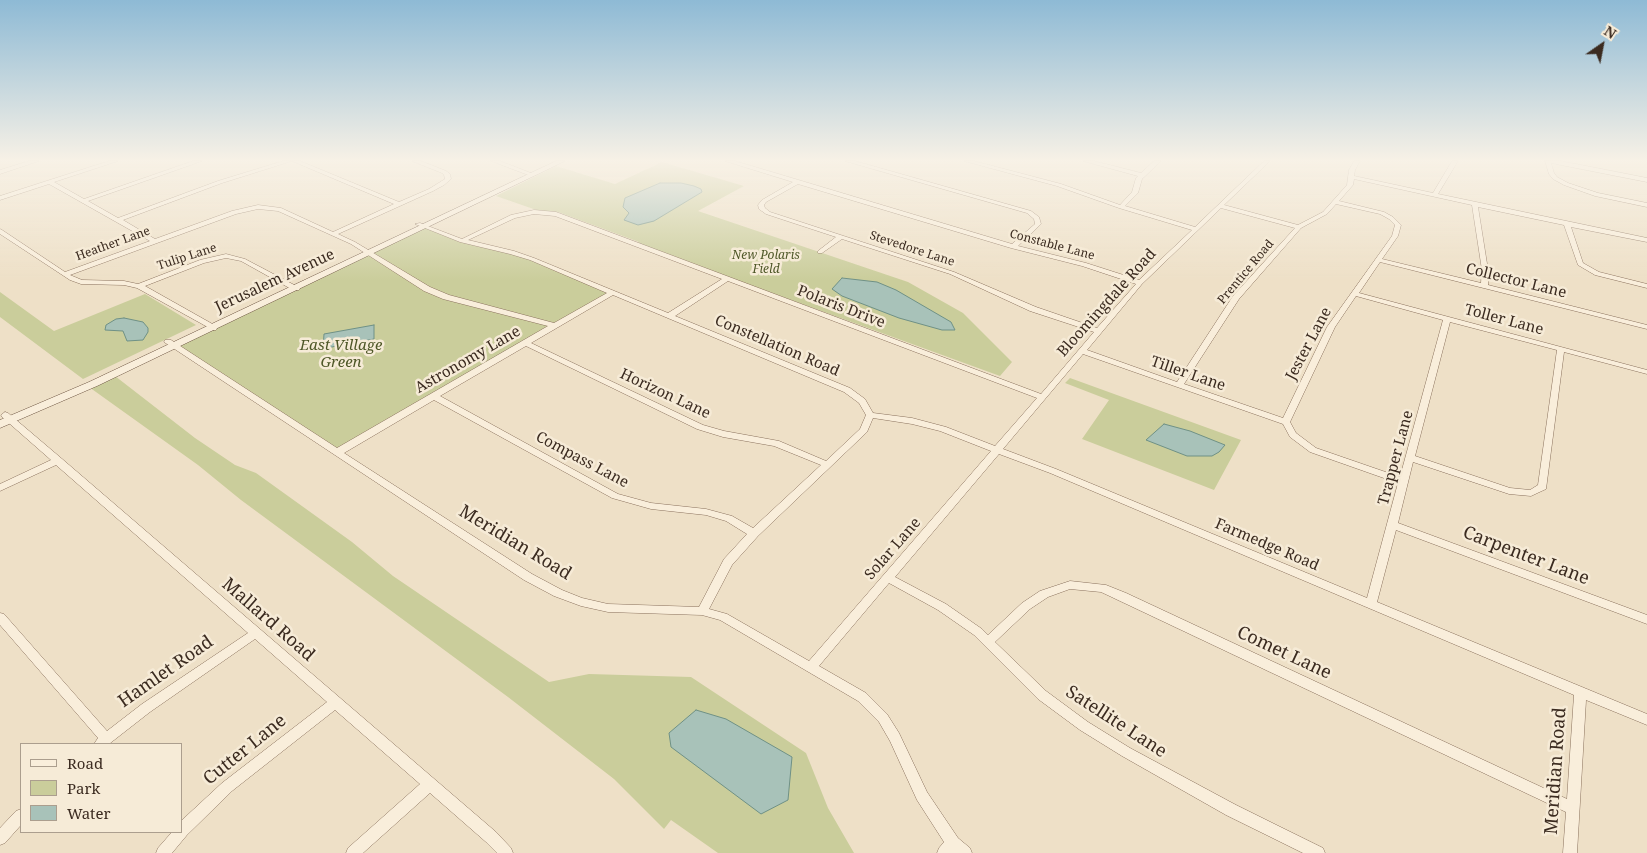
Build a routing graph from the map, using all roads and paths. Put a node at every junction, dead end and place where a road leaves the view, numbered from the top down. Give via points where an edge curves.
1 (83, 201) edge
2 (170, 201) edge
3 (391, 201) edge
4 (406, 201) edge
5 (473, 201) edge
6 (764, 201) edge
7 (859, 201) edge
8 (989, 201) edge
9 (1104, 201) edge
10 (1127, 201) edge
11 (1225, 201) edge
12 (1458, 201) edge
13 (1626, 201) edge
14 (1335, 202) joint
15 (399, 204) junction
16 (1475, 205) junction
17 (1647, 205) edge
18 (1220, 206) junction
19 (1121, 207) junction
20 (118, 220) junction
21 (1568, 224) junction
22 (422, 225) junction
23 (1299, 228) junction
24 (1196, 229) junction
25 (0, 231) edge
26 (333, 234) junction
27 (841, 237) junction
28 (462, 240) junction
29 (1647, 240) edge
30 (155, 241) junction
31 (1013, 247) junction
32 (367, 251) junction
33 (820, 252) dead end
34 (1378, 260) junction
35 (65, 274) junction
36 (727, 279) junction
37 (1140, 283) junction
38 (139, 286) junction
39 (293, 286) junction
40 (1647, 286) edge
41 (1484, 287) junction
42 (612, 292) junction
43 (1354, 294) junction
44 (669, 316) junction
45 (1448, 318) junction
46 (209, 326) junction
47 (555, 326) junction
48 (1647, 327) edge
49 (1098, 331) junction
50 (525, 343) junction
51 (171, 344) junction
52 (1561, 349) junction
53 (1081, 351) junction
54 (1647, 372) edge
55 (1179, 385) junction
56 (434, 396) junction
57 (1042, 397) junction
58 (870, 415) junction
59 (4, 419) edge
60 (1286, 422) junction
61 (997, 450) junction
62 (338, 452) junction
63 (1410, 458) junction
64 (58, 460) junction
65 (828, 465) junction
66 (1404, 482) junction
67 (0, 488) edge
68 (1393, 525) junction
69 (754, 533) junction
70 (888, 578) junction
71 (1372, 604) junction
72 (702, 611) junction
73 (0, 617) edge
74 (1647, 620) edge
75 (256, 633) junction
76 (988, 642) junction
77 (811, 667) junction
78 (1580, 692) junction
79 (336, 702) junction
80 (1647, 720) edge
81 (103, 742) edge
82 (430, 784) junction
83 (1572, 808) junction
84 (20, 817) edge
85 (182, 831) edge
86 (180, 833) edge
87 (0, 838) edge
88 (948, 848) edge
89 (163, 853) edge
90 (353, 853) edge
91 (506, 853) edge
92 (965, 853) edge
93 (1318, 853) edge
94 (1570, 853) edge

1 - 20 street
2 - 20 street
3 - 15 street
4 - 15 street
5 - 22 main road, Jerusalem Avenue
6 - 27 street, Stevedore Lane via 762,209 768,213
7 - 31 street, Constable Lane
8 - 31 street via 1029,212 1037,218 1038,224
9 - 19 street
10 - 19 street
11 - 18 street, Bloomingdale Road
12 - 16 street
13 - 17 street
14 - 23 street, Prentice Road via 1325,213
14 - 34 street, Jester Lane via 1382,213 1396,222 1395,236
15 - 26 street
16 - 21 street
16 - 41 street via 1485,270
18 - 23 street
18 - 24 street, Bloomingdale Road
19 - 24 street
20 - 30 street
21 - 29 street
21 - 40 street via 1580,264 1597,274
22 - 28 street, Constellation Road
22 - 32 main road, Jerusalem Avenue
23 - 55 street, Prentice Road via 1236,298
24 - 37 street, Bloomingdale Road
25 - 35 street
26 - 30 street, Heather Lane via 279,209 258,207 234,212
26 - 32 street, Heather Lane
27 - 33 street
27 - 49 street, Stevedore Lane via 952,273 1033,309
28 - 36 street, Polaris Drive via 513,216 549,213
28 - 42 street, Constellation Road via 532,258
30 - 35 street, Heather Lane
31 - 37 street, Constable Lane via 1076,262
32 - 39 main road, Jerusalem Avenue
32 - 47 street via 446,296
34 - 41 street, Collector Lane
34 - 43 street, Jester Lane
35 - 38 street via 81,282
36 - 44 street
36 - 57 street, Polaris Drive
37 - 49 street, Bloomingdale Road
38 - 39 street, Tulip Lane via 202,261 226,256 243,260
38 - 46 street
39 - 46 main road, Jerusalem Avenue
41 - 48 street, Collector Lane
42 - 44 street, Constellation Road
42 - 47 street, Astronomy Lane
43 - 45 street, Toller Lane
43 - 60 street, Jester Lane via 1331,327
44 - 58 street, Constellation Road via 847,390 862,401
45 - 52 street, Toller Lane
45 - 63 street, Trapper Lane
46 - 51 main road, Jerusalem Avenue
47 - 50 street, Astronomy Lane
49 - 53 street, Bloomingdale Road
50 - 56 street, Astronomy Lane
50 - 65 street, Horizon Lane via 700,427 776,443
51 - 59 main road, Jerusalem Avenue
51 - 62 street, Meridian Road
52 - 54 street, Toller Lane
52 - 63 street via 1543,487 1531,493 1509,491
53 - 55 street, Tiller Lane
53 - 57 street, Bloomingdale Road
55 - 60 street, Tiller Lane
56 - 62 street, Astronomy Lane
56 - 69 street, Compass Lane via 615,496 651,506 729,518
57 - 61 street, Bloomingdale Road
58 - 61 street, Farmedge Road via 929,425
58 - 65 street via 864,430
59 - 64 street, Mallard Road
60 - 66 street via 1293,435 1313,450
61 - 70 street, Solar Lane
61 - 71 street, Farmedge Road
62 - 72 street, Meridian Road via 528,577 558,593 608,608
63 - 66 street, Trapper Lane
64 - 67 street
64 - 75 street, Mallard Road
65 - 69 street
66 - 68 street, Trapper Lane
68 - 71 street, Trapper Lane
68 - 74 street, Carpenter Lane
69 - 72 street via 728,562
70 - 76 street, Satellite Lane via 942,607
70 - 77 street, Solar Lane
71 - 78 street, Farmedge Road
72 - 77 street, Meridian Road via 723,617
73 - 81 street
75 - 79 street, Mallard Road
75 - 81 street, Hamlet Road via 146,708
76 - 83 street, Comet Lane via 1026,606 1044,594 1070,585 1102,588
76 - 93 street, Satellite Lane via 1042,694 1084,726 1231,810
77 - 88 street, Meridian Road via 862,697 883,718
78 - 80 street, Farmedge Road
78 - 83 street, Meridian Road
79 - 82 street, Mallard Road
79 - 85 street, Cutter Lane via 227,787
82 - 90 street
82 - 91 street, Mallard Road
83 - 94 street, Meridian Road
84 - 87 street
86 - 89 street, Cutter Lane
88 - 92 street, Meridian Road

